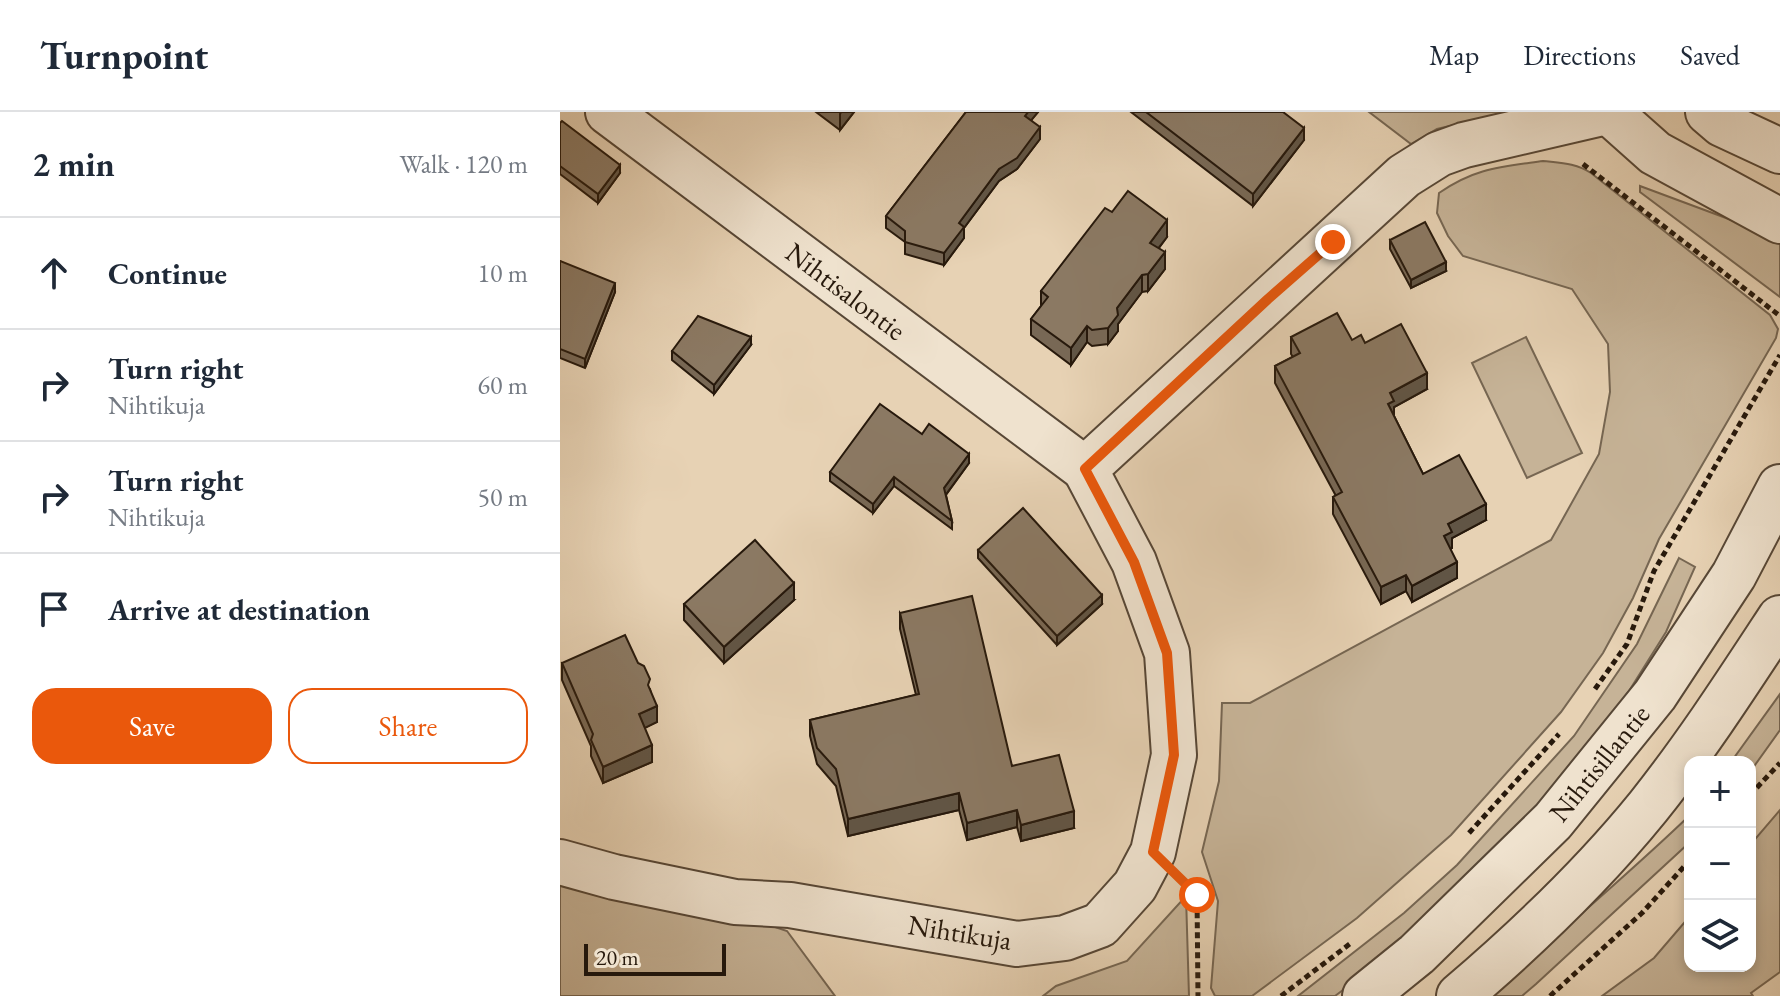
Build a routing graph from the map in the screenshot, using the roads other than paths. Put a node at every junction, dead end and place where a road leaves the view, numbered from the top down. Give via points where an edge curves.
1 (608, 112) edge
2 (1708, 112) edge
3 (1593, 115) edge
4 (1780, 151) edge
5 (1780, 221) edge
6 (1085, 469) junction
7 (1780, 487) edge
8 (1780, 618) edge
9 (560, 862) edge
10 (1365, 996) edge
11 (1459, 996) edge

1 - 6 street, Nihtisalontie
2 - 4 street
3 - 5 street
3 - 6 street via 1464,145 1404,176
6 - 9 street, Nihtikuja via 1134,562 1167,653 1174,755 1153,852 1135,886 1100,925 1065,938 1017,944 790,905 735,902
7 - 10 street, Nihtisillantie via 1734,575 1655,695 1572,798 1417,954
8 - 11 street via 1648,807 1597,866

